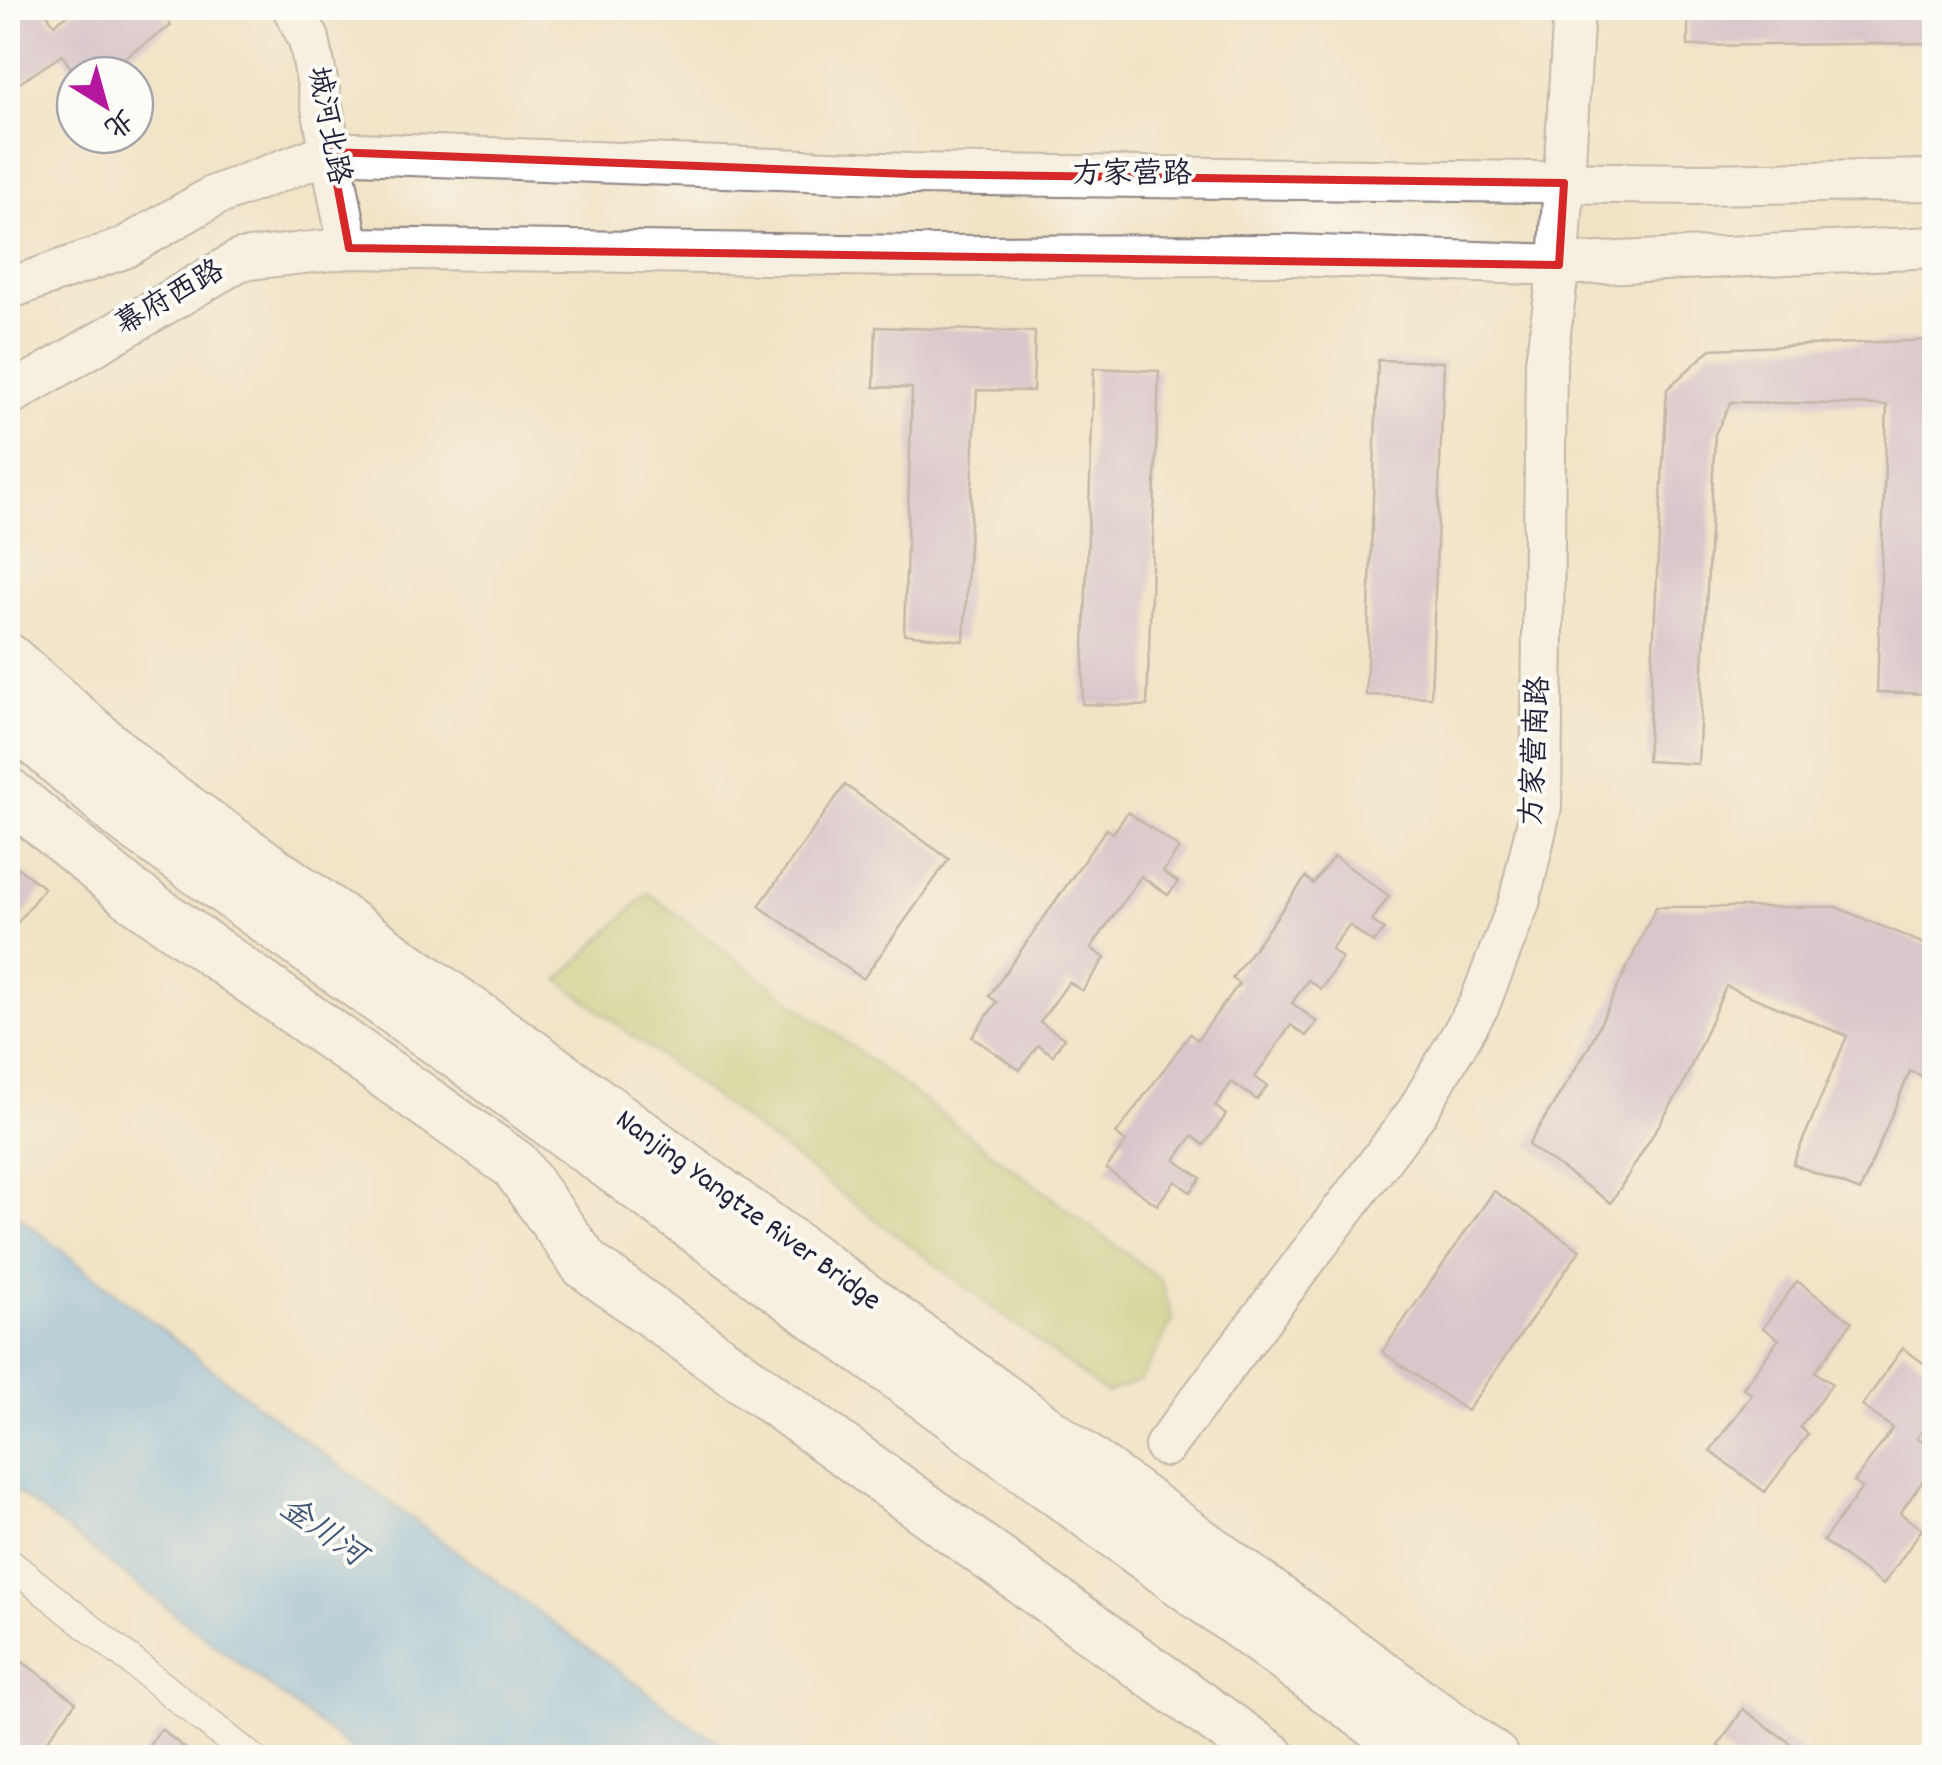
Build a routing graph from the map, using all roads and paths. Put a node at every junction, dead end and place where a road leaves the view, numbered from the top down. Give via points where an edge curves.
1 (293, 8) edge
2 (1574, 8) edge
3 (331, 152) junction
4 (1934, 180) edge
5 (1564, 183) junction
6 (1934, 247) edge
7 (349, 248) junction
8 (1559, 265) junction
9 (8, 289) edge
10 (8, 396) edge
11 (8, 659) edge
12 (8, 716) edge
13 (8, 793) edge
14 (558, 1128) junction
15 (477, 1135) junction
16 (1166, 1446) dead end
17 (8, 1562) edge
18 (252, 1758) edge
19 (1271, 1758) edge
20 (1424, 1758) edge
21 (1494, 1758) edge

1 - 3 main road, 城河北路 via 309,39
2 - 5 main road, 方家营南路
3 - 5 main road, 方家营路 via 909,174
3 - 7 main road, 城河北路
3 - 9 main road via 214,196 124,248
4 - 5 main road, 方家营路
5 - 8 main road, 方家营南路
6 - 8 main road
7 - 8 main road via 1292,255
7 - 10 main road, 幕府西路 via 240,260
8 - 16 main road, 方家营南路 via 1546,362 1541,806 1518,903 1479,1006 1418,1112
11 - 21 highway, Nanjing Yangtze River Bridge via 154,788 538,1059
12 - 14 highway, Nanjing Yangtze River Bridge via 125,818
13 - 15 highway via 127,890
14 - 15 highway
14 - 20 highway, Nanjing Yangtze River Bridge
15 - 19 highway via 515,1166 585,1264
17 - 18 street

